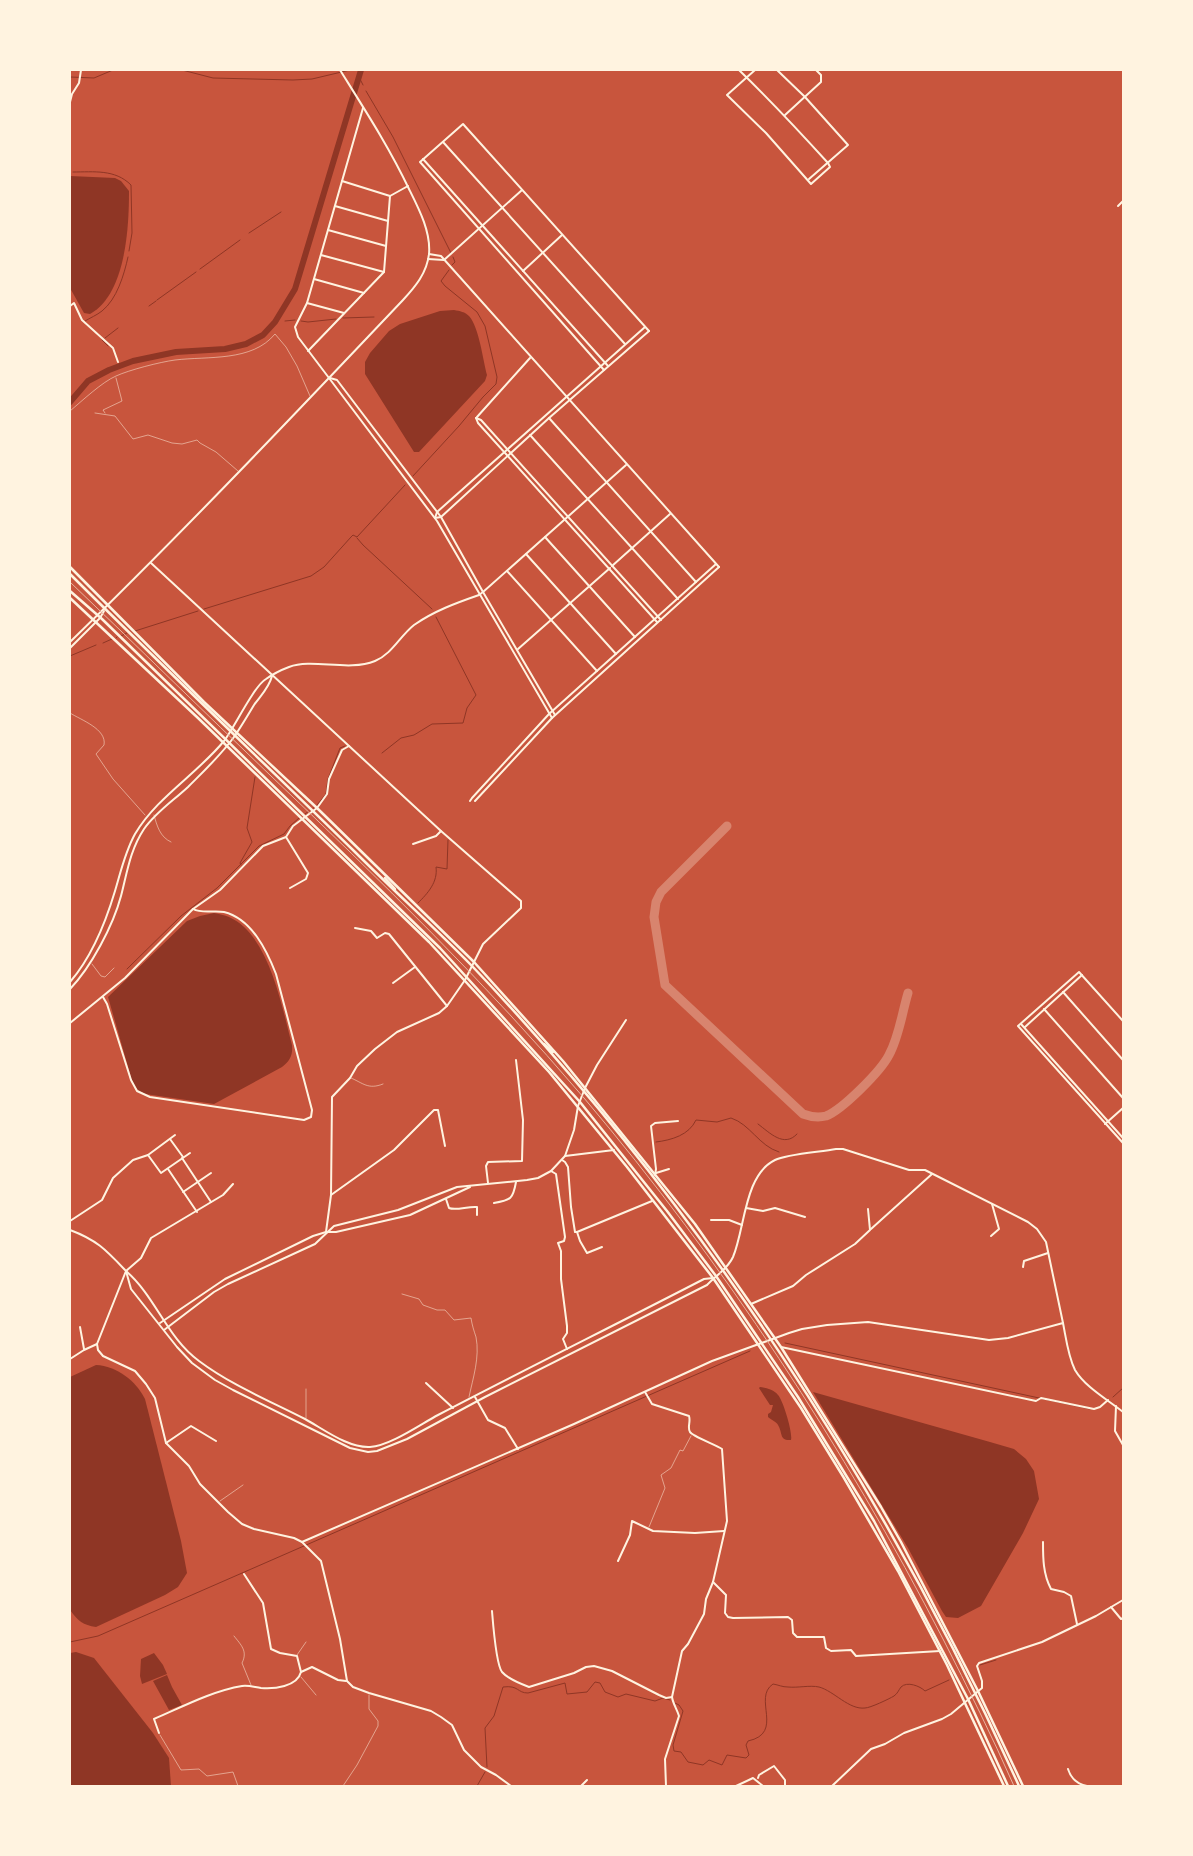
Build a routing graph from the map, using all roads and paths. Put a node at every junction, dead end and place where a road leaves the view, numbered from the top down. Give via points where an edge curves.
1 (81, 70) edge
2 (340, 70) edge
3 (739, 70) edge
4 (755, 70) edge
5 (777, 70) edge
6 (816, 70) edge
7 (747, 78) junction
8 (805, 97) junction
9 (70, 102) edge
10 (364, 107) junction
11 (785, 115) junction
12 (443, 142) junction
13 (423, 159) junction
14 (828, 163) junction
15 (808, 180) junction
16 (342, 181) junction
17 (408, 186) junction
18 (522, 190) junction
19 (390, 196) junction
20 (1123, 201) edge
21 (335, 206) junction
22 (1118, 206) dead end
23 (502, 208) junction
24 (388, 221) junction
25 (483, 226) junction
26 (479, 229) junction
27 (328, 230) junction
28 (562, 235) junction
29 (386, 246) junction
30 (543, 253) junction
31 (429, 254) junction
32 (321, 255) junction
33 (428, 260) junction
34 (444, 260) junction
35 (523, 271) junction
36 (384, 272) junction
37 (314, 279) junction
38 (364, 293) junction
39 (307, 303) junction
40 (70, 306) edge
41 (344, 313) junction
42 (645, 327) junction
43 (625, 344) junction
44 (308, 351) junction
45 (530, 358) junction
46 (118, 362) dead end
47 (604, 362) junction
48 (601, 366) junction
49 (608, 366) junction
50 (604, 370) junction
51 (116, 376) junction
52 (329, 378) junction
53 (311, 398) junction
54 (566, 398) junction
55 (569, 401) junction
56 (70, 411) edge
57 (95, 413) dead end
58 (105, 414) junction
59 (549, 418) junction
60 (530, 435) junction
61 (506, 451) junction
62 (510, 454) junction
63 (508, 456) junction
64 (626, 465) junction
65 (239, 472) junction
66 (606, 482) junction
67 (588, 498) junction
68 (437, 512) junction
69 (671, 514) junction
70 (441, 516) junction
71 (568, 517) junction
72 (435, 518) junction
73 (565, 520) junction
74 (651, 531) junction
75 (545, 537) junction
76 (632, 548) junction
77 (526, 554) junction
78 (150, 562) junction
79 (716, 564) junction
80 (70, 567) edge
81 (611, 567) junction
82 (507, 571) junction
83 (70, 574) edge
84 (696, 582) junction
85 (589, 587) junction
86 (70, 591) edge
87 (483, 592) junction
88 (479, 595) junction
89 (70, 598) edge
90 (678, 599) junction
91 (570, 603) junction
92 (107, 608) junction
93 (658, 616) junction
94 (99, 617) junction
95 (654, 619) junction
96 (551, 620) junction
97 (661, 620) junction
98 (95, 621) junction
99 (658, 622) junction
100 (635, 637) junction
101 (70, 642) edge
102 (70, 648) edge
103 (518, 650) junction
104 (616, 654) junction
105 (597, 671) junction
106 (272, 676) junction
107 (178, 681) junction
108 (171, 686) junction
109 (204, 702) junction
110 (553, 710) junction
111 (70, 713) edge
112 (549, 714) junction
113 (555, 715) junction
114 (198, 718) junction
115 (552, 718) junction
116 (233, 729) junction
117 (230, 732) junction
118 (236, 735) junction
119 (224, 741) junction
120 (228, 745) junction
121 (349, 746) junction
122 (476, 801) dead end
123 (470, 802) dead end
124 (317, 808) junction
125 (313, 811) junction
126 (154, 815) junction
127 (147, 817) junction
128 (304, 818) junction
129 (150, 820) junction
130 (441, 831) junction
131 (286, 837) junction
132 (171, 842) dead end
133 (413, 844) dead end
134 (341, 856) junction
135 (378, 869) junction
136 (370, 878) junction
137 (290, 888) dead end
138 (402, 898) junction
139 (193, 909) junction
140 (356, 928) dead end
141 (86, 962) junction
142 (474, 962) junction
143 (91, 963) junction
144 (471, 966) junction
145 (415, 967) junction
146 (114, 968) dead end
147 (1082, 975) junction
148 (466, 976) junction
149 (465, 980) junction
150 (70, 982) edge
151 (393, 983) dead end
152 (70, 989) edge
153 (1063, 992) junction
154 (103, 997) junction
155 (447, 1006) junction
156 (1044, 1009) junction
157 (626, 1020) dead end
158 (1123, 1021) edge
159 (70, 1023) edge
160 (1021, 1024) junction
161 (1024, 1028) junction
162 (1021, 1030) junction
163 (534, 1035) junction
164 (526, 1042) junction
165 (516, 1060) dead end
166 (1123, 1060) edge
167 (563, 1061) junction
168 (549, 1072) junction
169 (350, 1078) junction
170 (383, 1084) dead end
171 (585, 1088) junction
172 (584, 1092) junction
173 (1123, 1098) edge
174 (580, 1102) junction
175 (578, 1106) junction
176 (1123, 1108) edge
177 (678, 1121) dead end
178 (1108, 1121) junction
179 (1105, 1124) junction
180 (175, 1135) dead end
181 (1123, 1138) edge
182 (170, 1139) junction
183 (1123, 1144) edge
184 (445, 1146) dead end
185 (614, 1150) junction
186 (190, 1153) dead end
187 (148, 1155) junction
188 (565, 1156) junction
189 (182, 1158) junction
190 (562, 1160) junction
191 (168, 1169) junction
192 (669, 1169) dead end
193 (551, 1171) junction
194 (211, 1173) dead end
195 (932, 1174) junction
196 (655, 1175) junction
197 (197, 1182) junction
198 (516, 1182) junction
199 (488, 1183) junction
200 (233, 1184) dead end
201 (473, 1186) junction
202 (666, 1190) junction
203 (183, 1192) junction
204 (646, 1192) junction
205 (331, 1195) junction
206 (446, 1199) junction
207 (652, 1201) junction
208 (212, 1203) junction
209 (494, 1203) dead end
210 (992, 1204) junction
211 (662, 1205) junction
212 (674, 1205) junction
213 (746, 1208) junction
214 (868, 1209) dead end
215 (398, 1210) junction
216 (197, 1212) junction
217 (477, 1215) dead end
218 (400, 1217) junction
219 (805, 1217) dead end
220 (711, 1220) dead end
221 (70, 1221) edge
222 (742, 1225) junction
223 (70, 1230) edge
224 (870, 1230) junction
225 (326, 1232) junction
226 (577, 1232) junction
227 (991, 1236) dead end
228 (602, 1247) dead end
229 (1048, 1253) junction
230 (260, 1262) junction
231 (1024, 1267) dead end
232 (262, 1268) junction
233 (726, 1269) junction
234 (126, 1271) junction
235 (723, 1272) junction
236 (715, 1277) junction
237 (225, 1280) junction
238 (227, 1285) junction
239 (402, 1294) dead end
240 (751, 1304) junction
241 (642, 1311) junction
242 (645, 1317) junction
243 (164, 1320) junction
244 (1063, 1323) junction
245 (160, 1324) junction
246 (80, 1327) dead end
247 (168, 1327) junction
248 (164, 1330) junction
249 (593, 1336) junction
250 (775, 1338) junction
251 (771, 1339) junction
252 (596, 1341) junction
253 (97, 1344) junction
254 (760, 1344) junction
255 (781, 1347) junction
256 (567, 1349) junction
257 (84, 1350) junction
258 (70, 1359) edge
259 (547, 1360) junction
260 (550, 1365) junction
261 (216, 1372) junction
262 (213, 1379) junction
263 (426, 1383) dead end
264 (306, 1390) dead end
265 (645, 1393) junction
266 (476, 1397) junction
267 (263, 1398) junction
268 (1108, 1400) junction
269 (468, 1401) junction
270 (478, 1401) junction
271 (260, 1404) junction
272 (1116, 1406) junction
273 (454, 1408) junction
274 (1123, 1412) edge
275 (306, 1420) junction
276 (322, 1428) junction
277 (818, 1429) junction
278 (319, 1433) junction
279 (692, 1434) junction
280 (216, 1441) dead end
281 (390, 1442) junction
282 (166, 1443) junction
283 (1123, 1445) edge
284 (391, 1446) junction
285 (823, 1446) junction
286 (518, 1449) junction
287 (243, 1485) dead end
288 (869, 1495) junction
289 (219, 1502) junction
290 (859, 1503) junction
291 (881, 1507) junction
292 (869, 1514) junction
293 (648, 1529) junction
294 (724, 1531) junction
295 (1043, 1542) dead end
296 (304, 1544) junction
297 (618, 1561) dead end
298 (916, 1571) junction
299 (244, 1574) dead end
300 (713, 1582) junction
301 (1123, 1600) edge
302 (927, 1602) junction
303 (1111, 1607) junction
304 (492, 1611) dead end
305 (1123, 1618) edge
306 (1077, 1624) junction
307 (234, 1636) dead end
308 (306, 1642) dead end
309 (940, 1651) junction
310 (297, 1656) junction
311 (301, 1672) junction
312 (300, 1676) junction
313 (347, 1681) junction
314 (251, 1686) junction
315 (977, 1692) junction
316 (369, 1693) junction
317 (316, 1695) dead end
318 (672, 1697) junction
319 (966, 1700) junction
320 (159, 1734) joint
321 (1068, 1769) dead end
322 (758, 1778) dead end
323 (587, 1780) dead end
324 (238, 1786) edge
325 (342, 1786) edge
326 (511, 1786) edge
327 (581, 1786) edge
328 (666, 1786) edge
329 (736, 1786) edge
330 (762, 1786) edge
331 (785, 1786) edge
332 (832, 1786) edge
333 (1004, 1786) edge
334 (1008, 1786) edge
335 (1018, 1786) edge
336 (1023, 1786) edge
337 (1087, 1786) edge

1 - 9 street
2 - 10 street
3 - 7 street
4 - 7 street
5 - 8 street
6 - 8 street via 821,82
7 - 11 street
7 - 15 street via 727,95
8 - 11 street
8 - 14 street via 848,145
10 - 16 street
10 - 17 street
11 - 14 street
12 - 13 street
12 - 18 street via 463,124
12 - 23 street
13 - 25 street
13 - 26 street via 420,162
14 - 15 street
14 - 15 street via 830,167 811,184
16 - 19 street
16 - 21 street
17 - 19 street
17 - 31 street via 425,224
18 - 23 street
18 - 28 street
19 - 24 street
20 - 22 street
21 - 24 street
21 - 27 street
23 - 25 street
23 - 30 street
24 - 29 street
25 - 26 street
25 - 35 street
26 - 34 street
26 - 48 street
27 - 29 street
27 - 32 street
28 - 30 street
28 - 42 street
29 - 36 street
30 - 35 street
30 - 43 street
31 - 33 street
31 - 34 street via 441,256
32 - 36 street
32 - 37 street
33 - 34 street
33 - 52 street via 410,292
34 - 45 street
35 - 47 street
36 - 38 street
37 - 38 street
37 - 39 street
38 - 41 street
39 - 41 street
39 - 44 street via 295,330
40 - 46 street via 74,303 82,320 112,348
41 - 44 street
42 - 43 street
42 - 49 street via 649,331
43 - 47 street
44 - 52 street
45 - 54 street
45 - 61 street via 476,418
47 - 48 street
47 - 49 street
48 - 50 street
48 - 54 street
49 - 50 street
50 - 55 street
51 - 53 lane via 158,363 244,353 262,346 275,334 286,346
51 - 56 lane
51 - 58 lane via 122,401 103,410
52 - 53 street
52 - 68 street via 337,380
52 - 72 street
53 - 65 street
54 - 55 street
54 - 61 street
55 - 59 street
55 - 64 street
57 - 58 lane
58 - 65 lane via 115,416 133,439 148,435 172,443 197,440
59 - 60 street
59 - 66 street
60 - 62 street
60 - 67 street
61 - 62 street
61 - 63 street
61 - 68 street
62 - 63 street
62 - 71 street
63 - 70 street
63 - 73 street
64 - 66 street
64 - 69 street
65 - 78 street
66 - 67 street
66 - 74 street
67 - 71 street
67 - 76 street
68 - 70 street
68 - 72 street
69 - 74 street
69 - 79 street
70 - 72 street
70 - 87 street
71 - 73 street
71 - 81 street
72 - 88 street
73 - 75 street
73 - 81 street
74 - 76 street
74 - 84 street
75 - 77 street
75 - 85 street
76 - 81 street
76 - 90 street
77 - 82 street
77 - 91 street
78 - 92 street
78 - 106 street
79 - 84 street
79 - 97 street via 719,567
80 - 92 main road
81 - 85 street
81 - 93 street
81 - 95 street
82 - 87 street
82 - 96 street
83 - 92 main road
84 - 90 street
85 - 91 street
85 - 100 street
86 - 94 main road
87 - 88 street
87 - 103 street
88 - 106 street via 443,608 415,625 377,660 351,666 303,664
88 - 112 street
89 - 98 main road
90 - 93 street
91 - 96 street
91 - 104 street
92 - 94 street
92 - 107 main road
92 - 109 main road
93 - 95 street
93 - 97 street
94 - 98 street
94 - 108 main road
95 - 99 street
95 - 100 street
96 - 103 street
96 - 105 street
97 - 99 street
98 - 101 street
98 - 102 street
98 - 114 main road
99 - 113 street
100 - 104 street
103 - 110 street
104 - 105 street
105 - 110 street
106 - 116 street via 264,679
106 - 118 street
106 - 121 street
107 - 109 main road
107 - 117 main road
108 - 114 main road
108 - 119 main road
109 - 116 main road
110 - 112 street
110 - 113 street
111 - 127 lane via 95,727 104,745 96,754 113,779
112 - 115 street
112 - 123 street
113 - 115 street
114 - 119 main road
115 - 122 street
116 - 117 street
116 - 118 main road
117 - 118 main road
117 - 119 street
118 - 120 street
118 - 124 main road
118 - 125 main road
119 - 120 main road
119 - 127 street
120 - 126 street
120 - 128 main road
121 - 124 street via 342,750 329,778 327,794
121 - 130 street
124 - 125 street
124 - 135 main road
125 - 128 street
125 - 138 main road
126 - 129 street
126 - 132 lane via 165,840
127 - 129 lane
127 - 141 street via 127,849 112,904
128 - 131 street
128 - 134 main road
128 - 136 main road
129 - 143 street via 135,844 120,898
130 - 133 street
130 - 142 street via 522,904 483,944
131 - 137 street via 306,867 308,876
131 - 139 street via 263,846 220,890
134 - 136 main road
134 - 149 main road
135 - 138 main road
135 - 142 main road
136 - 148 main road
138 - 144 main road
139 - 154 street
139 - 154 street via 198,912 226,912 234,916 250,930 268,955 276,974 312,1110 311,1117 304,1120 150,1097 137,1091
140 - 145 street via 371,931 377,938 389,934
141 - 143 lane
141 - 150 street
142 - 144 street
142 - 167 main road
143 - 146 lane via 105,977
143 - 152 street
144 - 148 street
144 - 163 main road
145 - 151 street
145 - 155 street
147 - 153 street
147 - 158 street
147 - 160 street via 1079,972
148 - 149 street
148 - 164 main road
149 - 155 street
149 - 168 main road
153 - 156 street
153 - 166 street
154 - 159 street
155 - 169 street via 440,1013 397,1032 364,1058
156 - 161 street
156 - 173 street
157 - 171 street
160 - 161 street
160 - 162 street via 1018,1026
161 - 162 street
161 - 178 street
162 - 179 street
163 - 167 main road
163 - 172 main road
164 - 168 main road
164 - 174 main road
165 - 199 street via 523,1120 522,1160 488,1162
167 - 171 main road
168 - 175 main road
169 - 170 lane via 362,1085
169 - 205 street via 332,1097
171 - 172 street
171 - 196 main road
172 - 174 street
172 - 212 main road
174 - 175 street
174 - 211 main road
175 - 185 main road
175 - 188 street
176 - 178 street
177 - 196 street via 651,1126
178 - 179 street
178 - 181 street
179 - 183 street
180 - 182 street
182 - 187 street
182 - 189 street
184 - 205 street via 438,1110 434,1110 394,1150
185 - 188 street
185 - 204 main road
186 - 189 street
187 - 191 street via 161,1173
187 - 221 street via 134,1160 113,1178 102,1200
188 - 190 street
189 - 191 street
189 - 197 street
190 - 193 street
190 - 226 street via 568,1167 571,1207
191 - 203 street
192 - 196 street
193 - 198 street via 538,1178
193 - 256 street via 556,1174 565,1237 558,1243 567,1326 563,1340
194 - 197 street
195 - 210 street
195 - 213 street via 836,1149 788,1156 765,1167
195 - 224 street
196 - 202 main road
197 - 203 street
197 - 208 street
198 - 199 street
198 - 209 street via 514,1195 509,1200
199 - 201 street
200 - 208 street
201 - 206 street
201 - 215 street via 457,1187
202 - 212 main road
202 - 233 main road via 695,1224
203 - 216 street
204 - 207 main road
204 - 211 main road
205 - 225 street
206 - 217 street via 452,1210 476,1207
206 - 218 street
207 - 226 street
207 - 236 main road
208 - 216 street
210 - 227 street via 999,1229
210 - 229 street via 1033,1226 1042,1235
211 - 236 main road
212 - 235 main road
213 - 219 street via 763,1211 775,1208
213 - 222 street
214 - 224 street
215 - 218 street
215 - 225 street via 334,1226
216 - 234 street via 151,1238 141,1258
218 - 225 street
220 - 222 street via 729,1220
222 - 233 street
223 - 234 street via 107,1250
224 - 240 street via 855,1244 792,1286
225 - 230 street
225 - 232 street via 315,1244
226 - 228 street via 587,1253
229 - 231 street via 1024,1261
229 - 244 street
230 - 232 street
230 - 237 street
232 - 238 street
233 - 235 street
233 - 240 main road
234 - 243 street via 140,1282
234 - 245 street via 131,1289
234 - 253 street
235 - 236 street
235 - 251 main road
236 - 241 street
236 - 242 street via 707,1285
236 - 254 main road
237 - 238 street
237 - 243 street
238 - 247 street
239 - 269 lane via 419,1299 424,1305 437,1310 446,1310 454,1320 471,1318 476,1336 477,1362
240 - 250 main road
241 - 242 street
241 - 249 street
242 - 252 street
243 - 245 street
243 - 247 street
244 - 250 street via 989,1340 868,1322 802,1329
244 - 268 street via 1074,1368
245 - 248 street
246 - 257 street
247 - 248 street
247 - 261 street via 198,1360
248 - 262 street via 177,1348
249 - 252 street
249 - 256 street
250 - 251 street
250 - 255 main road
251 - 254 street
251 - 288 main road
252 - 260 street
253 - 257 street
253 - 282 street via 103,1356 135,1371 146,1384 155,1398
254 - 265 street via 712,1361
254 - 277 main road
254 - 285 main road
255 - 268 street via 1036,1401 1041,1398 1094,1409
255 - 291 main road
256 - 259 street
257 - 258 street
259 - 260 street
259 - 266 street
260 - 270 street
261 - 262 street
261 - 267 street
262 - 271 street
263 - 273 street
264 - 275 lane
265 - 279 street via 652,1404 688,1416
265 - 286 street
266 - 269 street
266 - 270 street
267 - 271 street
267 - 275 street
268 - 272 street
269 - 273 street
270 - 284 street
270 - 286 street via 488,1420 505,1428
271 - 278 street
272 - 274 street
272 - 283 street via 1115,1431
273 - 281 street
275 - 276 street
276 - 278 street
276 - 281 street via 359,1446 372,1447
277 - 285 main road
277 - 292 main road
278 - 284 street via 359,1451 377,1451
279 - 293 lane via 671,1468 661,1475 665,1488
279 - 294 street via 722,1449 728,1521
280 - 282 street via 191,1426
281 - 284 street
282 - 289 street
285 - 290 main road
286 - 296 street
287 - 289 lane
288 - 291 main road
288 - 302 main road
289 - 296 street via 242,1524 294,1538
290 - 292 main road
290 - 309 main road
291 - 298 main road
292 - 319 main road
293 - 294 street via 695,1533
293 - 297 street via 632,1521 630,1535
294 - 300 street
295 - 306 street via 1046,1580 1051,1589 1071,1596
296 - 313 street via 321,1561
298 - 302 main road
298 - 315 main road
299 - 310 street via 265,1608 271,1649
300 - 309 street via 726,1595 725,1613 728,1617 788,1617 797,1637 824,1637 826,1648 831,1651 851,1650 856,1656
300 - 318 street via 704,1614 682,1651
301 - 303 street
302 - 315 main road
303 - 305 street via 1120,1620
303 - 306 street
304 - 318 street via 500,1671 510,1679 529,1688 594,1666 612,1671 666,1698
306 - 315 street via 1042,1642 979,1663 982,1684
307 - 314 lane via 244,1650 242,1663
308 - 310 lane
309 - 319 main road
310 - 311 street
311 - 312 street
311 - 313 street via 312,1667
312 - 314 street via 292,1684 282,1687
312 - 317 lane
313 - 316 street
314 - 320 street via 215,1694 154,1718
315 - 319 street
315 - 335 main road
315 - 336 main road
316 - 325 lane via 369,1709 378,1726
316 - 326 street via 431,1711 441,1717 452,1725 464,1750 481,1767
318 - 328 street via 679,1716 665,1759
319 - 332 street via 952,1714 871,1748
319 - 333 main road
319 - 334 main road
320 - 324 lane via 181,1770 199,1768 207,1776 234,1772
321 - 337 street via 1071,1777
322 - 331 street via 774,1766 785,1780
323 - 327 street
329 - 330 street via 753,1778

